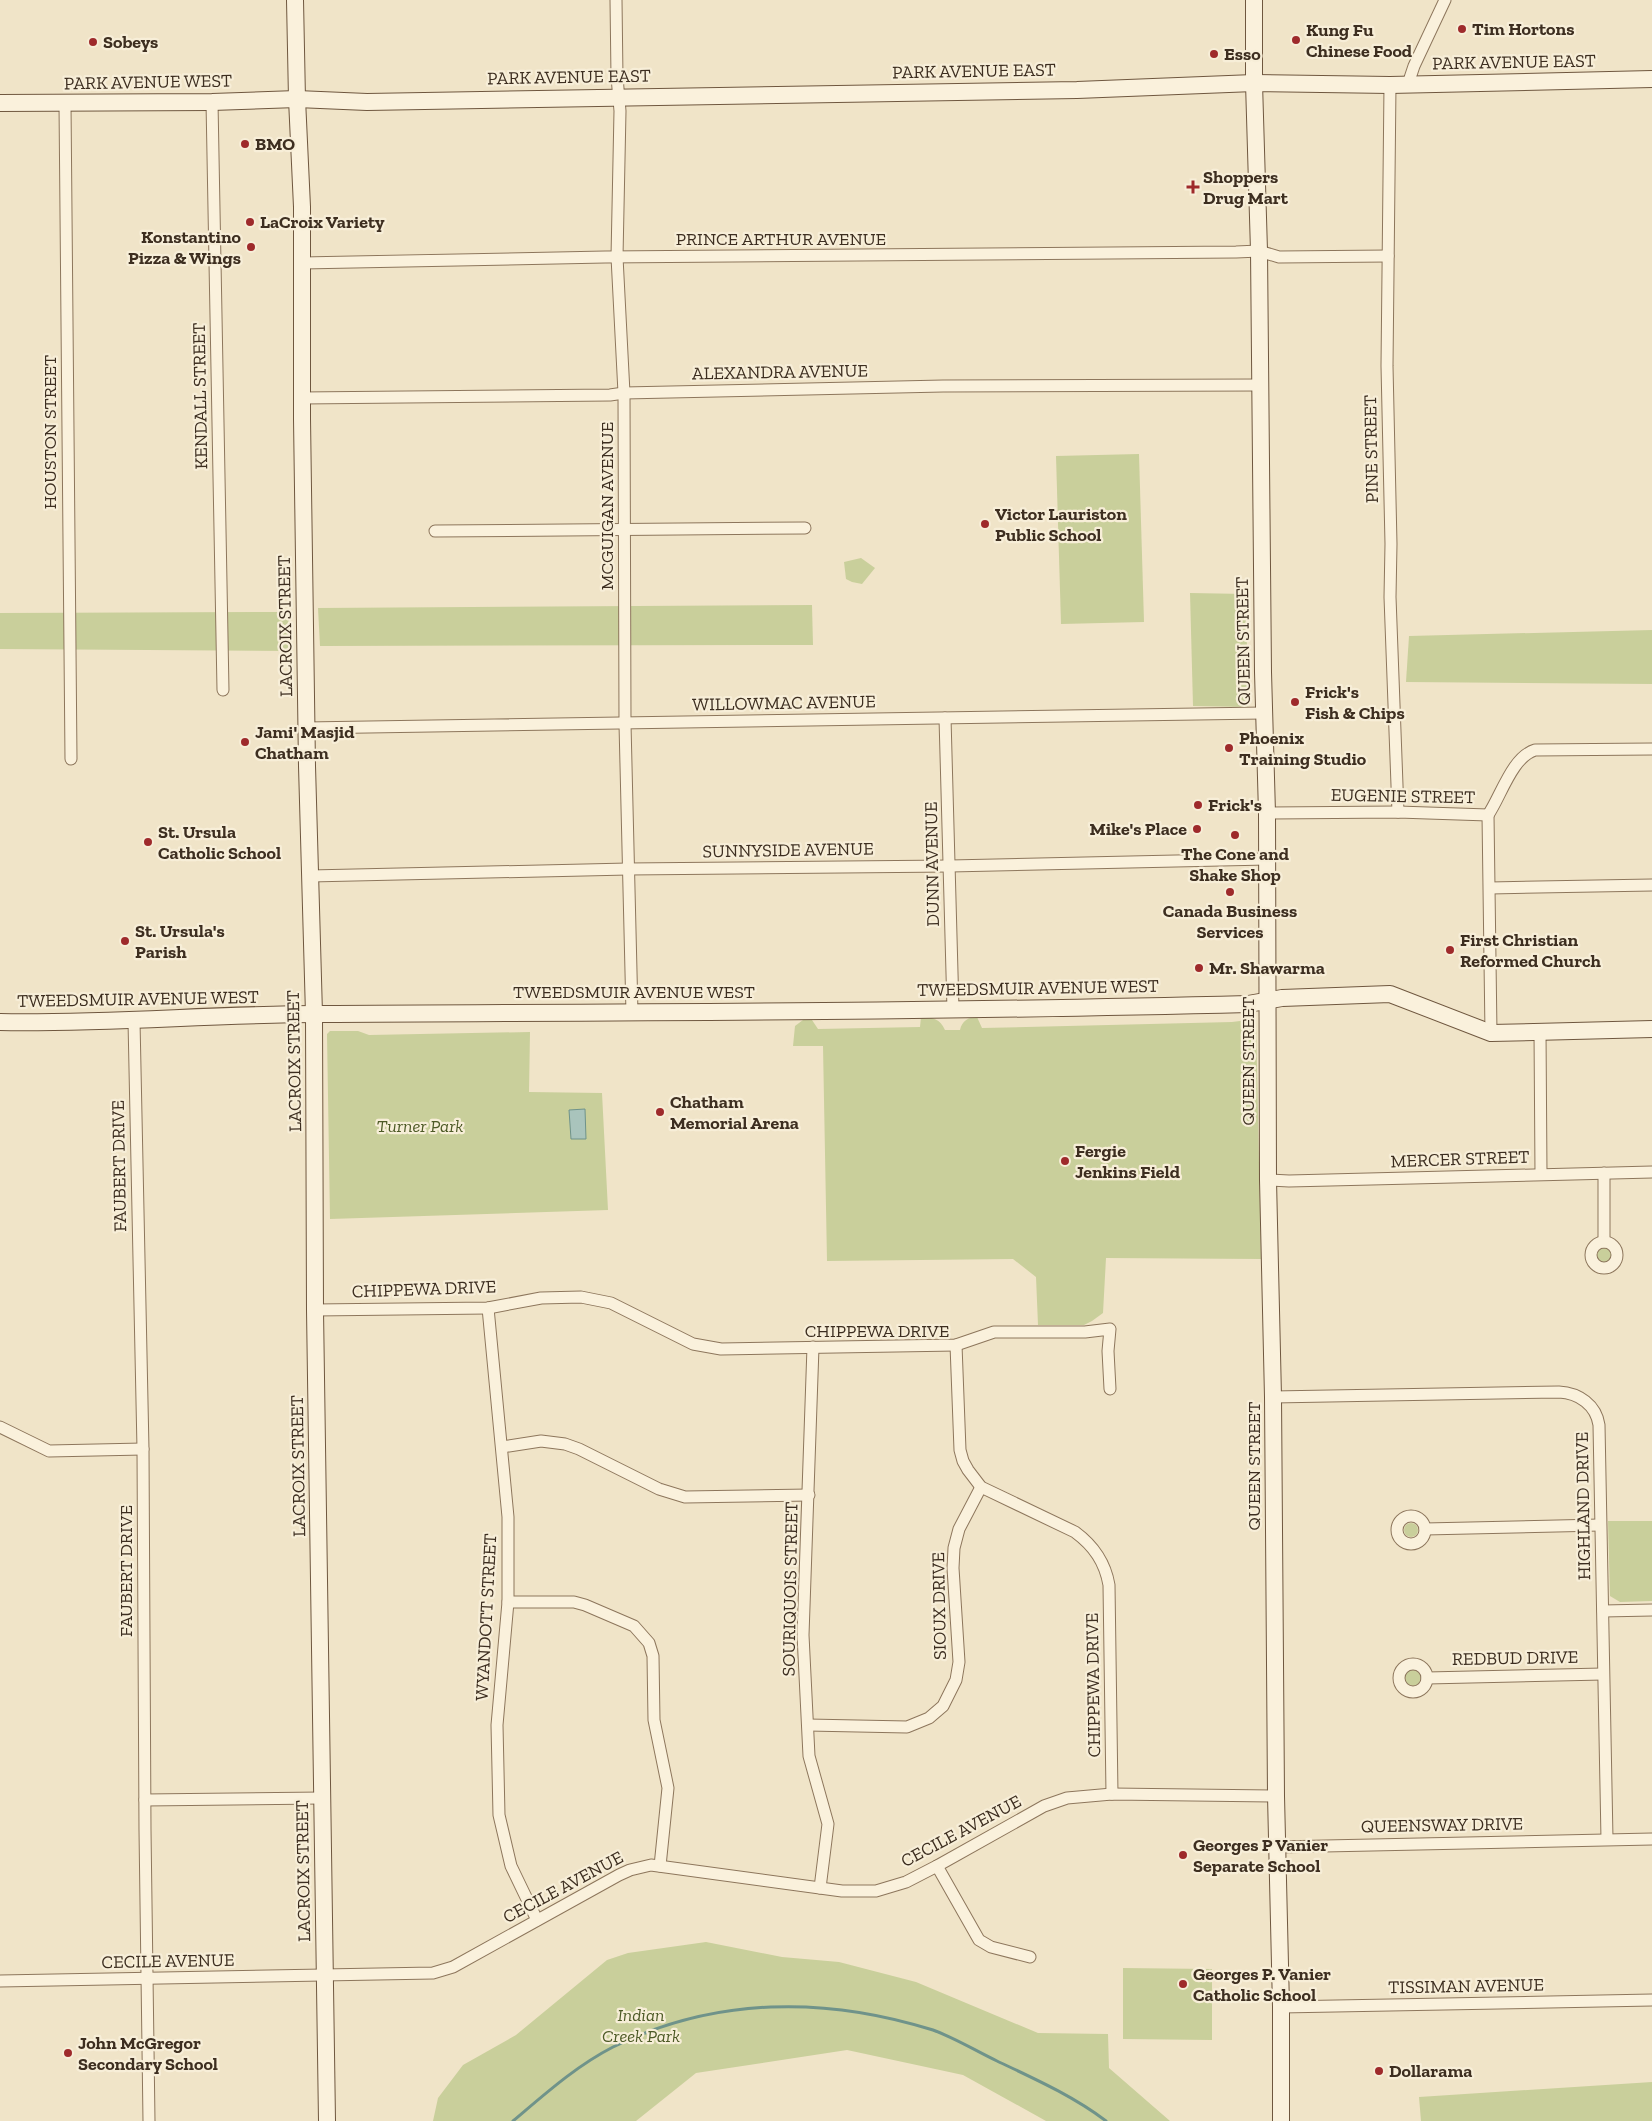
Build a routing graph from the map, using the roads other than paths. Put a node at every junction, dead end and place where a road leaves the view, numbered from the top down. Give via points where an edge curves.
1 (295, 0) edge
2 (616, 0) edge
3 (1254, 0) edge
4 (1445, 0) edge
5 (1652, 79) edge
6 (1254, 83) junction
7 (1408, 84) junction
8 (1390, 85) junction
9 (618, 96) junction
10 (297, 99) junction
11 (212, 102) junction
12 (0, 103) edge
13 (65, 104) junction
14 (1259, 250) junction
15 (1388, 256) junction
16 (617, 257) junction
17 (302, 263) junction
18 (1260, 385) junction
19 (624, 393) junction
20 (302, 398) junction
21 (805, 528) dead end
22 (435, 531) dead end
23 (624, 531) junction
24 (223, 690) dead end
25 (1263, 713) junction
26 (945, 718) junction
27 (625, 724) junction
28 (306, 728) junction
29 (1652, 749) edge
30 (71, 760) dead end
31 (1398, 812) junction
32 (1267, 813) junction
33 (1488, 815) junction
34 (1267, 859) junction
35 (950, 866) junction
36 (628, 869) junction
37 (310, 876) junction
38 (1652, 885) edge
39 (1490, 888) junction
40 (1267, 1001) junction
41 (953, 1009) junction
42 (632, 1013) junction
43 (314, 1014) junction
44 (134, 1021) junction
45 (0, 1022) edge
46 (1652, 1029) edge
47 (1540, 1031) junction
48 (1491, 1033) junction
49 (1652, 1172) edge
50 (1604, 1173) junction
51 (1541, 1174) junction
52 (1268, 1180) junction
53 (1604, 1242) dead end
54 (488, 1308) junction
55 (315, 1310) junction
56 (956, 1346) junction
57 (813, 1347) junction
58 (1110, 1389) dead end
59 (1273, 1396) junction
60 (0, 1428) edge
61 (502, 1447) junction
62 (143, 1449) junction
63 (981, 1487) junction
64 (809, 1495) junction
65 (1600, 1525) junction
66 (1425, 1529) dead end
67 (508, 1602) junction
68 (1652, 1610) edge
69 (1603, 1611) junction
70 (1603, 1674) junction
71 (1427, 1678) dead end
72 (808, 1725) junction
73 (1112, 1794) junction
74 (1276, 1796) junction
75 (322, 1798) junction
76 (145, 1800) junction
77 (1607, 1839) junction
78 (1652, 1839) edge
79 (1277, 1848) junction
80 (660, 1866) junction
81 (937, 1866) junction
82 (820, 1888) junction
83 (537, 1920) junction
84 (1030, 1957) dead end
85 (325, 1976) junction
86 (148, 1979) junction
87 (0, 1981) edge
88 (1652, 2000) edge
89 (1281, 2007) junction
90 (149, 2121) edge
91 (327, 2121) edge
92 (1280, 2121) edge

1 - 10 main road, LACROIX STREET
2 - 9 street, MCGUIGAN AVENUE
3 - 6 main road, QUEEN STREET
4 - 7 street
5 - 7 main road, PARK AVENUE EAST
6 - 8 main road, PARK AVENUE EAST
6 - 9 main road, PARK AVENUE EAST via 1077,90
6 - 14 main road, QUEEN STREET
7 - 8 main road, PARK AVENUE EAST
8 - 15 street, PINE STREET
9 - 10 main road, PARK AVENUE EAST via 367,102
9 - 16 street, MCGUIGAN AVENUE
10 - 11 main road, PARK AVENUE WEST
10 - 17 main road, LACROIX STREET
11 - 13 main road, PARK AVENUE WEST
11 - 24 street, KENDALL STREET
12 - 13 main road, PARK AVENUE WEST
13 - 30 street, HOUSTON STREET
14 - 15 street via 1279,257
14 - 16 street, PRINCE ARTHUR AVENUE via 1216,253
14 - 18 main road, QUEEN STREET
15 - 31 street, PINE STREET via 1390,597
16 - 17 street, PRINCE ARTHUR AVENUE
16 - 19 street, MCGUIGAN AVENUE
17 - 20 main road, LACROIX STREET
18 - 19 street, ALEXANDRA AVENUE
18 - 25 main road, QUEEN STREET
19 - 20 street, ALEXANDRA AVENUE
19 - 23 street, MCGUIGAN AVENUE
20 - 28 main road, LACROIX STREET
21 - 23 street
22 - 23 street
23 - 27 street, MCGUIGAN AVENUE
25 - 26 street, WILLOWMAC AVENUE
25 - 32 main road, QUEEN STREET
26 - 27 street, WILLOWMAC AVENUE
26 - 35 street, DUNN AVENUE
27 - 28 street, WILLOWMAC AVENUE
27 - 36 street, MCGUIGAN AVENUE
28 - 37 main road, LACROIX STREET
29 - 33 street, EUGENIE STREET via 1528,752 1515,766
31 - 32 street, EUGENIE STREET
31 - 33 street, EUGENIE STREET
32 - 34 main road, QUEEN STREET
33 - 39 street
34 - 35 street, SUNNYSIDE AVENUE
34 - 40 main road, QUEEN STREET
35 - 36 street, SUNNYSIDE AVENUE
35 - 41 street, DUNN AVENUE
36 - 37 street, SUNNYSIDE AVENUE
36 - 42 street, MCGUIGAN AVENUE
37 - 43 main road, LACROIX STREET
38 - 39 street
39 - 48 street
40 - 41 main road, TWEEDSMUIR AVENUE WEST
40 - 48 main road, TWEEDSMUIR AVENUE WEST via 1390,994
40 - 52 main road, QUEEN STREET
41 - 42 main road, TWEEDSMUIR AVENUE WEST
42 - 43 main road, TWEEDSMUIR AVENUE WEST
43 - 44 main road, TWEEDSMUIR AVENUE WEST
43 - 55 main road, LACROIX STREET
44 - 45 main road, TWEEDSMUIR AVENUE WEST
44 - 62 street, FAUBERT DRIVE
46 - 47 main road
47 - 48 main road
47 - 51 street
49 - 50 street, MERCER STREET
50 - 51 street, MERCER STREET
50 - 53 street
51 - 52 street, MERCER STREET
52 - 59 main road, QUEEN STREET
54 - 55 street, CHIPPEWA DRIVE
54 - 57 street, CHIPPEWA DRIVE via 542,1298 586,1298 610,1303 693,1344 721,1349
54 - 61 street, WYANDOTT STREET
55 - 75 main road, LACROIX STREET
56 - 57 street, CHIPPEWA DRIVE
56 - 58 street via 994,1332 1110,1329
56 - 63 street, CHIPPEWA DRIVE via 960,1450 968,1470
57 - 64 street, SOURIQUOIS STREET
59 - 65 street, HIGHLAND DRIVE via 1559,1392 1578,1396 1589,1404 1598,1420
59 - 74 main road, QUEEN STREET
60 - 62 street via 49,1451
61 - 64 street via 541,1442 565,1444 658,1489 685,1497
61 - 67 street, WYANDOTT STREET via 508,1517
62 - 76 street, FAUBERT DRIVE
63 - 72 street, SIOUX DRIVE via 959,1529 954,1548 959,1662 956,1680 942,1706 929,1718 907,1727
63 - 73 street, CHIPPEWA DRIVE via 1075,1532 1094,1548 1104,1566 1109,1585
64 - 72 street, SOURIQUOIS STREET via 803,1635
65 - 66 street
65 - 69 street, HIGHLAND DRIVE
67 - 80 street via 574,1602 585,1605 634,1626 650,1643 654,1720 668,1788
67 - 83 street, WYANDOTT STREET via 497,1725 499,1815 511,1866
68 - 69 street
69 - 70 street, HIGHLAND DRIVE
70 - 71 street, REDBUD DRIVE
70 - 77 street, HIGHLAND DRIVE
72 - 82 street, SOURIQUOIS STREET via 809,1756 828,1824
73 - 74 street, CECILE AVENUE
73 - 81 street, CECILE AVENUE via 1067,1798 1044,1806
74 - 79 main road, QUEEN STREET
75 - 76 street
75 - 85 main road, LACROIX STREET
76 - 86 street, FAUBERT DRIVE
77 - 78 street, QUEENSWAY DRIVE
77 - 79 street, QUEENSWAY DRIVE
79 - 89 main road, QUEEN STREET
80 - 82 street, CECILE AVENUE
80 - 83 street, CECILE AVENUE via 630,1870
81 - 82 street, CECILE AVENUE via 906,1882 876,1891
81 - 84 street via 979,1940 991,1947
83 - 85 street, CECILE AVENUE via 444,1971
85 - 86 street, CECILE AVENUE
85 - 91 main road, LACROIX STREET
86 - 87 street, CECILE AVENUE
86 - 90 street, FAUBERT DRIVE
88 - 89 street, TISSIMAN AVENUE
89 - 92 main road, QUEEN STREET

